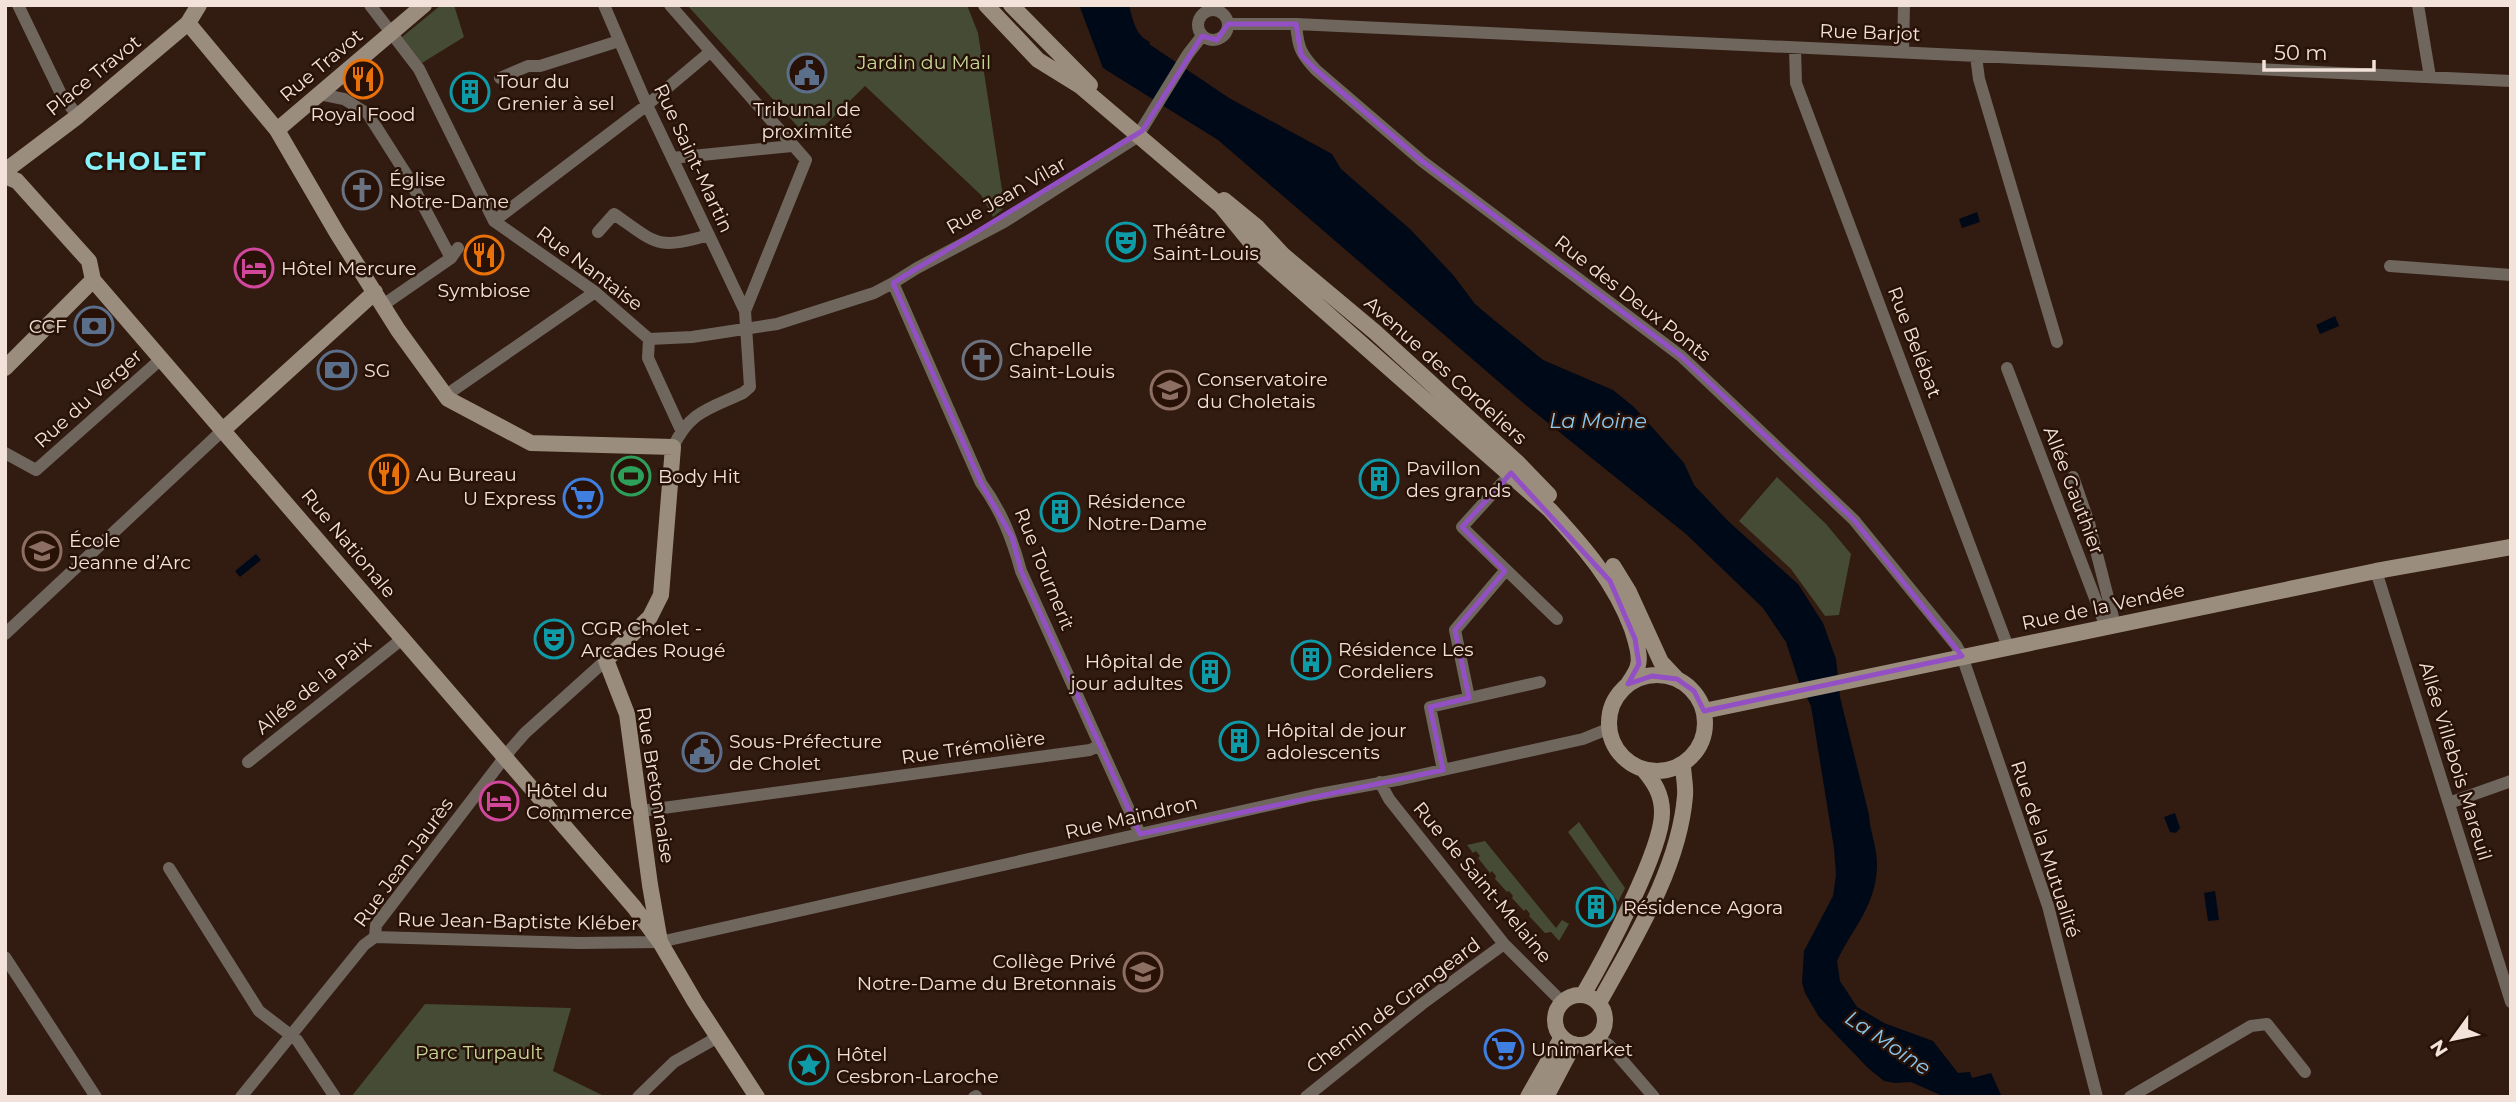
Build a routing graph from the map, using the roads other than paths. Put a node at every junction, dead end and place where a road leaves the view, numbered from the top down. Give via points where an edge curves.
1 (18, 5) edge
2 (199, 5) edge
3 (370, 5) edge
4 (424, 5) edge
5 (604, 5) edge
6 (670, 5) edge
7 (986, 5) edge
8 (1011, 5) edge
9 (1904, 5) edge
10 (2418, 5) edge
11 (1210, 8) edge
12 (188, 23) junction
13 (1228, 24) junction
14 (1297, 24) junction
15 (392, 32) junction
16 (1202, 36) junction
17 (619, 41) junction
18 (1795, 48) junction
19 (710, 52) junction
20 (1903, 52) junction
21 (1976, 56) junction
22 (2430, 77) junction
23 (500, 78) dead end
24 (2511, 81) edge
25 (320, 94) junction
26 (647, 105) junction
27 (78, 116) junction
28 (277, 130) junction
29 (1140, 134) junction
30 (792, 146) junction
31 (672, 158) junction
32 (5, 173) edge
33 (494, 221) junction
34 (598, 232) dead end
35 (709, 235) junction
36 (2390, 267) dead end
37 (2511, 275) edge
38 (93, 280) junction
39 (893, 283) junction
40 (595, 292) junction
41 (379, 299) junction
42 (745, 311) junction
43 (747, 328) junction
44 (649, 340) junction
45 (2057, 342) dead end
46 (160, 359) junction
47 (5, 368) edge
48 (2007, 368) dead end
49 (448, 399) junction
50 (223, 430) junction
51 (681, 430) junction
52 (673, 447) junction
53 (5, 453) edge
54 (1511, 473) junction
55 (2073, 477) dead end
56 (2511, 547) edge
57 (2376, 571) junction
58 (1505, 572) junction
59 (1558, 619) dead end
60 (2110, 626) junction
61 (5, 634) edge
62 (402, 639) junction
63 (2008, 647) junction
64 (1962, 656) junction
65 (606, 660) junction
66 (1677, 679) junction
67 (1540, 681) dead end
68 (1628, 684) junction
69 (1469, 698) junction
70 (1704, 711) junction
71 (1610, 728) junction
72 (1100, 745) junction
73 (504, 758) junction
74 (248, 762) dead end
75 (1683, 764) junction
76 (1643, 769) junction
77 (1443, 770) junction
78 (2511, 780) edge
79 (1380, 782) junction
80 (2449, 803) junction
81 (641, 811) junction
82 (1140, 834) junction
83 (170, 868) dead end
84 (375, 937) junction
85 (660, 942) junction
86 (1504, 944) junction
87 (5, 957) edge
88 (1583, 995) junction
89 (2510, 998) edge
90 (1562, 1002) junction
91 (1599, 1003) junction
92 (291, 1035) junction
93 (718, 1037) junction
94 (1597, 1038) junction
95 (1568, 1040) junction
96 (2305, 1072) dead end
97 (334, 1095) edge
98 (96, 1097) edge
99 (241, 1097) edge
100 (638, 1097) edge
101 (757, 1097) edge
102 (1306, 1097) edge
103 (1528, 1097) edge
104 (1546, 1097) edge
105 (1654, 1097) edge
106 (2097, 1097) edge
107 (2130, 1097) edge

1 - 27 street via 62,96
2 - 12 main road, Place Travot
3 - 15 street
4 - 15 main road, Rue Travot
5 - 17 street, Rue Saint-Martin
6 - 19 street
7 - 29 main road via 1038,60 1080,86
8 - 29 main road
9 - 20 street
10 - 22 street
11 - 13 street via 1220,12
11 - 16 street via 1199,18
12 - 27 main road, Place Travot
12 - 28 main road
13 - 14 street, Rue Barjot
13 - 16 street via 1217,40
14 - 18 street, Rue Barjot
14 - 64 street, Rue des Deux Ponts via 1301,55 1316,70 1422,160 1681,356 1854,520
15 - 25 main road, Rue Travot
15 - 33 street via 419,69
16 - 29 street
17 - 23 street
17 - 26 street, Rue Saint-Martin
18 - 20 street, Rue Barjot
18 - 63 street, Rue Belébat via 1796,83
19 - 26 street
19 - 30 street
20 - 21 street, Rue Barjot
21 - 22 street, Rue Barjot
21 - 45 street
22 - 24 street, Rue Barjot
25 - 28 main road, Rue Travot
25 - 41 street via 344,99 368,114 454,253
26 - 31 street, Rue Saint-Martin
26 - 33 street
27 - 32 main road, Place Travot
28 - 41 main road
29 - 39 street, Rue Jean Vilar via 1004,222
29 - 54 main road, Avenue des Cordeliers via 1221,206 1249,243 1293,284
29 - 66 main road, Avenue des Cordeliers via 1256,227 1519,464 1614,568 1661,662
30 - 31 street
30 - 42 street via 806,160
31 - 35 street, Rue Saint-Martin
32 - 38 main road, Rue Nationale via 89,261
33 - 40 street, Rue Nantaise
34 - 35 street via 614,214 652,240 669,245
35 - 42 street, Rue Saint-Martin
36 - 37 street
38 - 46 main road, Rue Nationale
38 - 47 main road
39 - 43 street, Rue Jean Vilar via 815,313
39 - 72 street, Rue Tournerit via 981,483 1012,537 1021,571
40 - 44 street, Rue Nantaise
40 - 49 street via 452,391
41 - 49 main road
41 - 50 main road
42 - 43 street, Rue Saint-Martin
43 - 44 street, Rue Jean Vilar
43 - 51 street, Rue Saint-Martin via 750,387 691,419
44 - 51 street, Rue Nantaise via 648,358
46 - 50 main road, Rue Nationale
46 - 53 street, Rue du Verger via 36,470
48 - 60 street, Allée Gauthier
49 - 52 main road via 531,443
50 - 61 street
50 - 62 main road, Rue Nationale
51 - 52 street
52 - 65 main road via 661,595 650,617
54 - 58 street via 1462,527
54 - 68 main road, Avenue des Cordeliers via 1588,551 1610,581 1635,639 1639,664
55 - 60 street via 2089,523
56 - 57 main road, Rue de la Vendée
57 - 60 main road, Rue de la Vendée
57 - 80 street, Allée Villebois Mareuil
58 - 59 street
58 - 69 street via 1455,630
60 - 63 main road, Rue de la Vendée
62 - 73 main road, Rue Nationale
62 - 74 street, Allée de la Paix
63 - 64 main road, Rue de la Vendée
64 - 70 main road, Rue de la Vendée
64 - 106 street, Rue de la Mutualité via 2048,906
65 - 73 street, Rue Jean Jaurès
65 - 81 main road, Rue Bretonnaise via 627,714
66 - 68 main road via 1652,676
66 - 70 main road via 1694,691
67 - 69 street
68 - 71 main road via 1613,704
69 - 77 street via 1430,707
70 - 75 main road via 1703,740
71 - 76 main road via 1620,753
71 - 77 street, Rue Maindron via 1583,739
72 - 81 street, Rue Trémolière via 1090,750
72 - 82 street, Rue Tournerit
73 - 84 street, Rue Jean Jaurès via 376,925
73 - 85 main road, Rue Nationale
75 - 76 main road
75 - 91 main road via 1685,795 1674,846 1656,896
76 - 88 main road via 1661,798 1660,830 1603,961
77 - 79 street, Rue Maindron
78 - 80 street
79 - 82 street, Rue Maindron
79 - 86 street, Rue de Saint-Melaine
80 - 89 street, Allée Villebois Mareuil
81 - 85 main road, Rue Bretonnaise
82 - 85 street, Rue Maindron
83 - 92 street via 259,1011
84 - 85 street, Rue Jean-Baptiste Kléber
84 - 92 street, Rue Jean Jaurès
85 - 93 main road, Rue Nationale
86 - 90 street, Rue de Saint-Melaine
86 - 102 street, Chemin de Grangeard
87 - 98 street
88 - 90 main road
88 - 91 main road
90 - 95 main road via 1555,1023
91 - 94 main road via 1605,1017
92 - 97 street
92 - 99 street, Rue Jean Jaurès
93 - 100 street via 674,1062
93 - 101 main road, Rue Nationale
94 - 95 main road via 1583,1045
94 - 105 street via 1609,1045
95 - 103 main road
95 - 104 main road
96 - 107 street via 2267,1024 2251,1026

